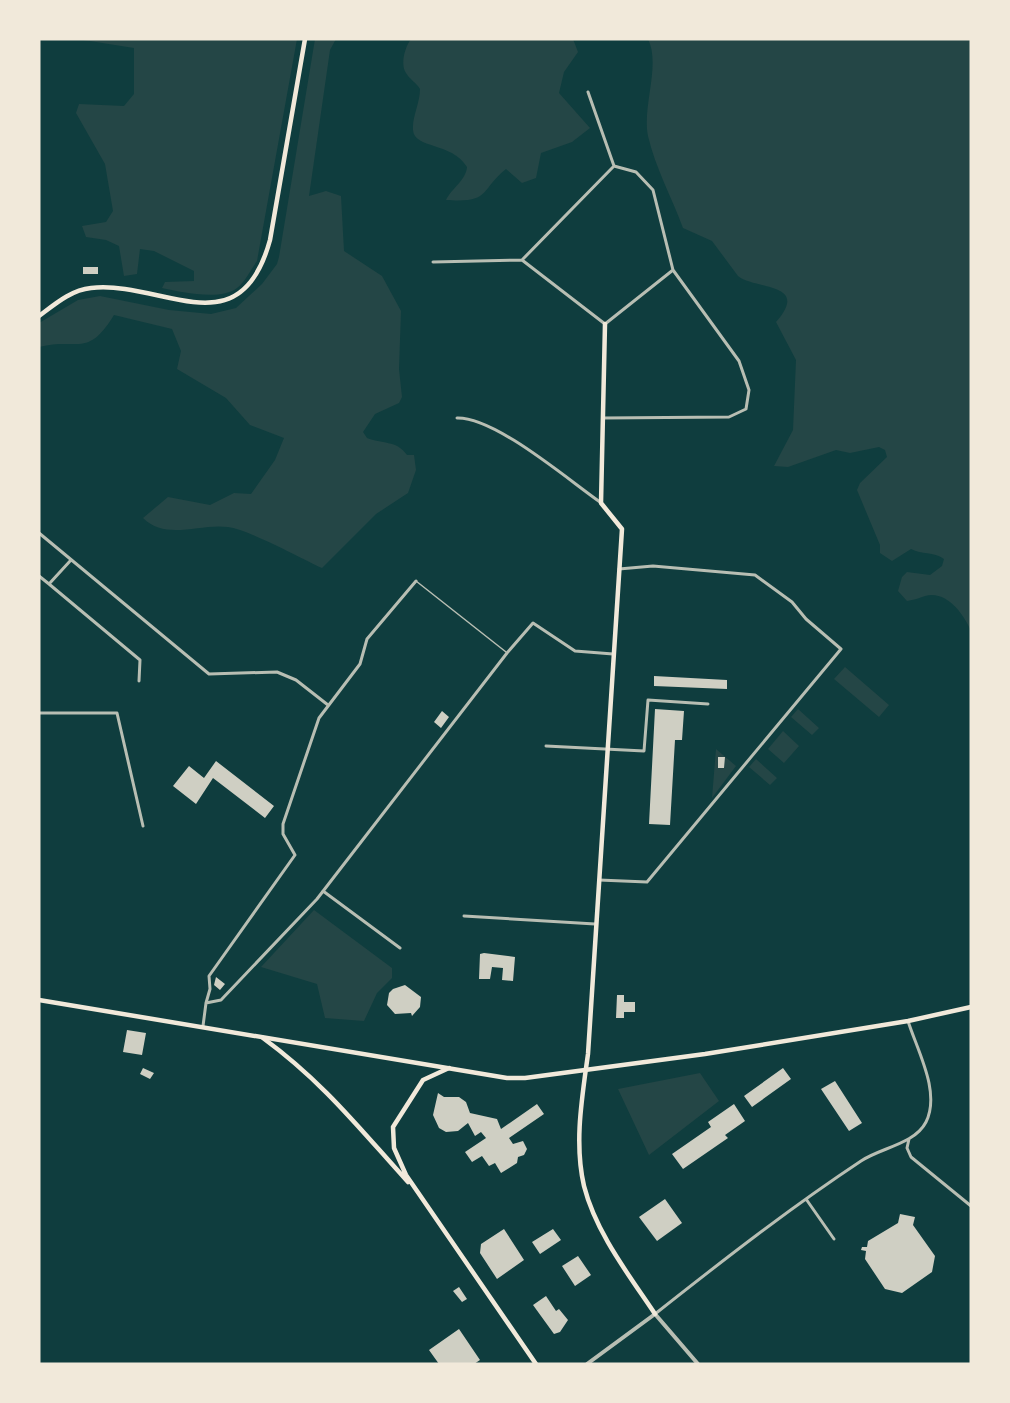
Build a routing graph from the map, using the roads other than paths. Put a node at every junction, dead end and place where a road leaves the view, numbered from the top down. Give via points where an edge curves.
1 (304, 39) edge
2 (588, 92) dead end
3 (614, 166) junction
4 (522, 260) junction
5 (433, 262) dead end
6 (673, 270) junction
7 (39, 316) edge
8 (605, 324) junction
9 (457, 418) dead end
10 (603, 418) junction
11 (602, 503) junction
12 (39, 533) edge
13 (71, 560) junction
14 (620, 569) junction
15 (39, 576) edge
16 (416, 582) joint
17 (49, 584) junction
18 (507, 653) junction
19 (613, 654) junction
20 (139, 681) dead end
21 (708, 704) dead end
22 (328, 705) junction
23 (39, 712) edge
24 (546, 746) dead end
25 (607, 749) junction
26 (143, 826) dead end
27 (598, 880) junction
28 (323, 891) junction
29 (464, 916) dead end
30 (595, 924) junction
31 (400, 948) dead end
32 (39, 1000) edge
33 (207, 1003) junction
34 (971, 1007) edge
35 (908, 1021) junction
36 (203, 1026) junction
37 (261, 1036) junction
38 (449, 1068) junction
39 (586, 1072) junction
40 (910, 1138) junction
41 (420, 1195) junction
42 (806, 1199) junction
43 (971, 1206) edge
44 (834, 1239) dead end
45 (655, 1314) junction
46 (536, 1364) edge
47 (587, 1364) edge
48 (698, 1364) edge

1 - 7 main road via 270,240 260,267 248,284 231,297 209,303 90,288 65,297
2 - 3 street
3 - 4 street
3 - 6 street via 636,172 653,190
4 - 5 street
4 - 8 street
6 - 8 street
6 - 10 street via 739,361 749,390 746,409 729,417
8 - 10 main road
9 - 11 street via 489,425
10 - 11 main road
11 - 14 main road via 622,529
12 - 13 street
13 - 17 street
13 - 22 street via 209,674 277,672 296,680
14 - 19 main road
14 - 27 street via 653,566 755,575 841,649 647,882
15 - 17 street
16 - 18 lane
16 - 22 street via 367,639 360,664
17 - 20 street via 140,660
18 - 19 street via 533,623 575,651
18 - 28 street
19 - 25 main road
21 - 25 street via 648,700 644,751
22 - 33 street via 319,718 283,824 283,834 295,855 208,976
23 - 26 street via 117,713
24 - 25 street
25 - 27 main road
27 - 30 main road
28 - 31 street
28 - 33 street via 221,1000
29 - 30 street
30 - 39 main road
32 - 36 main road
33 - 36 street
34 - 35 main road
35 - 39 main road
35 - 40 street via 930,1096 927,1120
36 - 37 main road
37 - 38 main road
37 - 41 main road via 294,1060 334,1098
38 - 39 main road via 516,1078
38 - 41 main road via 423,1080 392,1131 398,1162
39 - 45 main road via 579,1136 584,1186 609,1242
40 - 42 street via 871,1155
40 - 43 street via 907,1148 911,1157
41 - 46 main road
42 - 44 street
42 - 45 street
45 - 47 street
45 - 48 street

